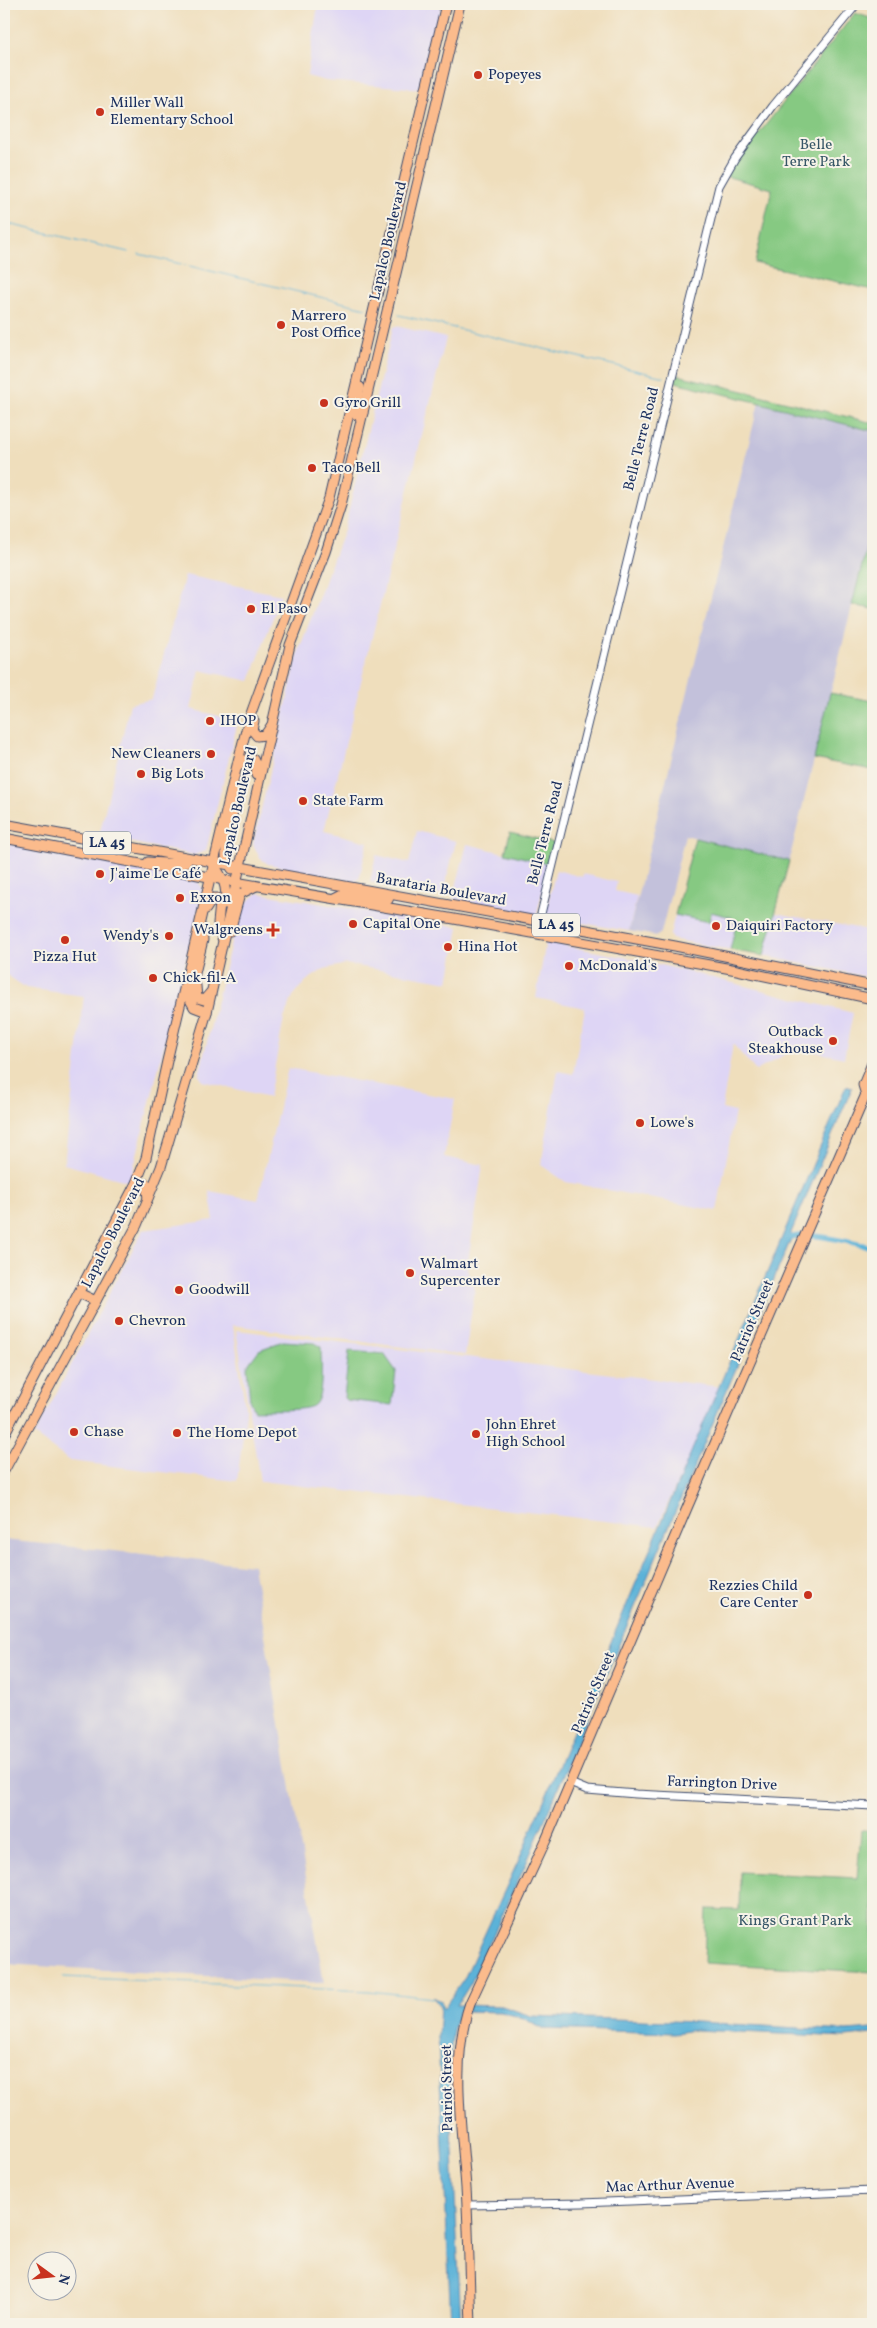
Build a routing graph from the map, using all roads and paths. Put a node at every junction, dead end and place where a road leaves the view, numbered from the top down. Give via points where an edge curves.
1 (446, 4) edge
2 (460, 4) edge
3 (857, 4) edge
4 (450, 47) junction
5 (434, 52) junction
6 (437, 99) junction
7 (395, 221) junction
8 (398, 267) junction
9 (379, 280) junction
10 (381, 339) junction
11 (359, 367) junction
12 (363, 413) junction
13 (261, 684) junction
14 (273, 724) junction
15 (236, 770) junction
16 (233, 780) junction
17 (252, 808) junction
18 (4, 824) edge
19 (230, 824) junction
20 (21, 828) junction
21 (36, 831) junction
22 (4, 838) edge
23 (245, 838) junction
24 (19, 841) junction
25 (93, 841) junction
26 (105, 843) junction
27 (75, 852) junction
28 (87, 854) junction
29 (186, 858) junction
30 (212, 863) junction
31 (144, 865) junction
32 (234, 867) junction
33 (209, 877) junction
34 (224, 880) junction
35 (238, 881) junction
36 (316, 881) junction
37 (259, 886) junction
38 (390, 895) junction
39 (403, 897) junction
40 (334, 898) junction
41 (386, 909) junction
42 (201, 919) junction
43 (539, 922) junction
44 (219, 928) junction
45 (536, 934) junction
46 (222, 939) junction
47 (663, 944) junction
48 (675, 946) junction
49 (645, 954) junction
50 (656, 955) junction
51 (198, 958) junction
52 (873, 986) edge
53 (210, 992) junction
54 (873, 999) edge
55 (207, 1012) junction
56 (873, 1061) edge
57 (873, 1078) edge
58 (866, 1095) junction
59 (136, 1182) junction
60 (148, 1201) junction
61 (79, 1293) junction
62 (96, 1301) junction
63 (64, 1320) junction
64 (81, 1328) junction
65 (34, 1379) junction
66 (52, 1380) junction
67 (4, 1435) edge
68 (19, 1442) junction
69 (4, 1471) edge
70 (570, 1783) junction
71 (873, 1806) edge
72 (873, 2191) edge
73 (467, 2205) junction
74 (471, 2324) edge

1 - 4 main road via 448,14 443,36
1 - 5 main road, Lapalco Boulevard
2 - 4 main road, Lapalco Boulevard
3 - 43 street, Belle Terre Road via 773,106 734,158 719,186
4 - 6 main road, Lapalco Boulevard
5 - 6 main road via 442,56 436,82
5 - 7 main road, Lapalco Boulevard
6 - 8 main road, Lapalco Boulevard
7 - 8 main road via 396,236 389,267 392,271
7 - 9 main road, Lapalco Boulevard
8 - 10 main road, Lapalco Boulevard
9 - 10 main road via 386,282 388,287 382,310
9 - 11 main road, Lapalco Boulevard
10 - 12 main road, Lapalco Boulevard
11 - 12 main road via 360,390 355,414
11 - 13 main road, Lapalco Boulevard via 329,498
12 - 14 main road, Lapalco Boulevard via 333,532 290,645
13 - 14 main road via 252,730 254,735 265,735
13 - 15 main road, Lapalco Boulevard
14 - 17 main road, Lapalco Boulevard
15 - 16 main road, Lapalco Boulevard
15 - 17 main road via 247,758 256,762
16 - 19 main road via 235,803
16 - 30 main road, Lapalco Boulevard
17 - 23 main road, Lapalco Boulevard
18 - 20 main road, Barataria Boulevard / LA 45
19 - 23 main road via 234,842 242,843
19 - 32 main road via 226,859
20 - 21 main road, Barataria Boulevard / LA 45
20 - 22 main road
21 - 24 main road
21 - 25 main road, Barataria Boulevard / LA 45
22 - 24 main road, Barataria Boulevard / LA 45
23 - 32 main road, Lapalco Boulevard
24 - 27 main road, Barataria Boulevard / LA 45
25 - 26 main road, Barataria Boulevard / LA 45
25 - 27 main road
26 - 28 main road
26 - 29 main road, Barataria Boulevard / LA 45
27 - 28 main road, Barataria Boulevard / LA 45
28 - 31 main road, Barataria Boulevard / LA 45
29 - 30 main road, Barataria Boulevard / LA 45
29 - 31 main road via 182,864 150,861
30 - 32 main road, Barataria Boulevard / LA 45
30 - 33 main road, Lapalco Boulevard
30 - 34 main road
31 - 33 main road, Barataria Boulevard / LA 45
32 - 35 main road
32 - 36 main road, Barataria Boulevard / LA 45
33 - 34 main road, Barataria Boulevard / LA 45
33 - 42 main road, Lapalco Boulevard
34 - 35 main road, Barataria Boulevard / LA 45
34 - 44 main road via 227,894
35 - 37 main road, Barataria Boulevard / LA 45
35 - 46 main road, Lapalco Boulevard
36 - 37 main road via 306,884 266,877
36 - 38 main road, Barataria Boulevard / LA 45
37 - 40 main road, Barataria Boulevard / LA 45
37 - 46 main road via 240,894 229,934
38 - 39 main road, Barataria Boulevard / LA 45
38 - 40 main road via 385,901 343,894
39 - 41 main road
39 - 43 main road, Barataria Boulevard / LA 45
40 - 41 main road, Barataria Boulevard / LA 45
41 - 45 main road, Barataria Boulevard / LA 45
42 - 44 main road via 210,901 217,898 220,903
42 - 51 main road via 203,940
42 - 59 main road, Lapalco Boulevard via 146,1158
43 - 45 street
43 - 47 main road, Barataria Boulevard / LA 45
44 - 46 main road
45 - 49 main road, Barataria Boulevard / LA 45
46 - 53 main road, Lapalco Boulevard
47 - 48 main road, Barataria Boulevard / LA 45
47 - 49 main road
48 - 50 main road
48 - 52 main road, Barataria Boulevard / LA 45
49 - 50 main road, Barataria Boulevard / LA 45
50 - 54 main road, Barataria Boulevard / LA 45
51 - 53 main road via 196,996 204,1000
51 - 55 main road via 189,998 194,1007
53 - 55 main road, Lapalco Boulevard
55 - 60 main road, Lapalco Boulevard
56 - 58 main road, Patriot Street via 863,1085
57 - 58 main road, Patriot Street
58 - 70 main road, Patriot Street
59 - 60 main road via 146,1184
59 - 61 main road, Lapalco Boulevard
60 - 62 main road, Lapalco Boulevard
61 - 62 main road
61 - 63 main road, Lapalco Boulevard
62 - 64 main road, Lapalco Boulevard
63 - 64 main road
63 - 65 main road, Lapalco Boulevard
64 - 66 main road, Lapalco Boulevard
65 - 66 main road
65 - 67 main road, Lapalco Boulevard
66 - 68 main road, Lapalco Boulevard
67 - 68 main road
68 - 69 main road, Lapalco Boulevard
70 - 71 street, Farrington Drive via 587,1790 636,1794
70 - 73 main road, Patriot Street via 469,2007 461,2032 458,2063
72 - 73 street, Mac Arthur Avenue
73 - 74 main road, Patriot Street

